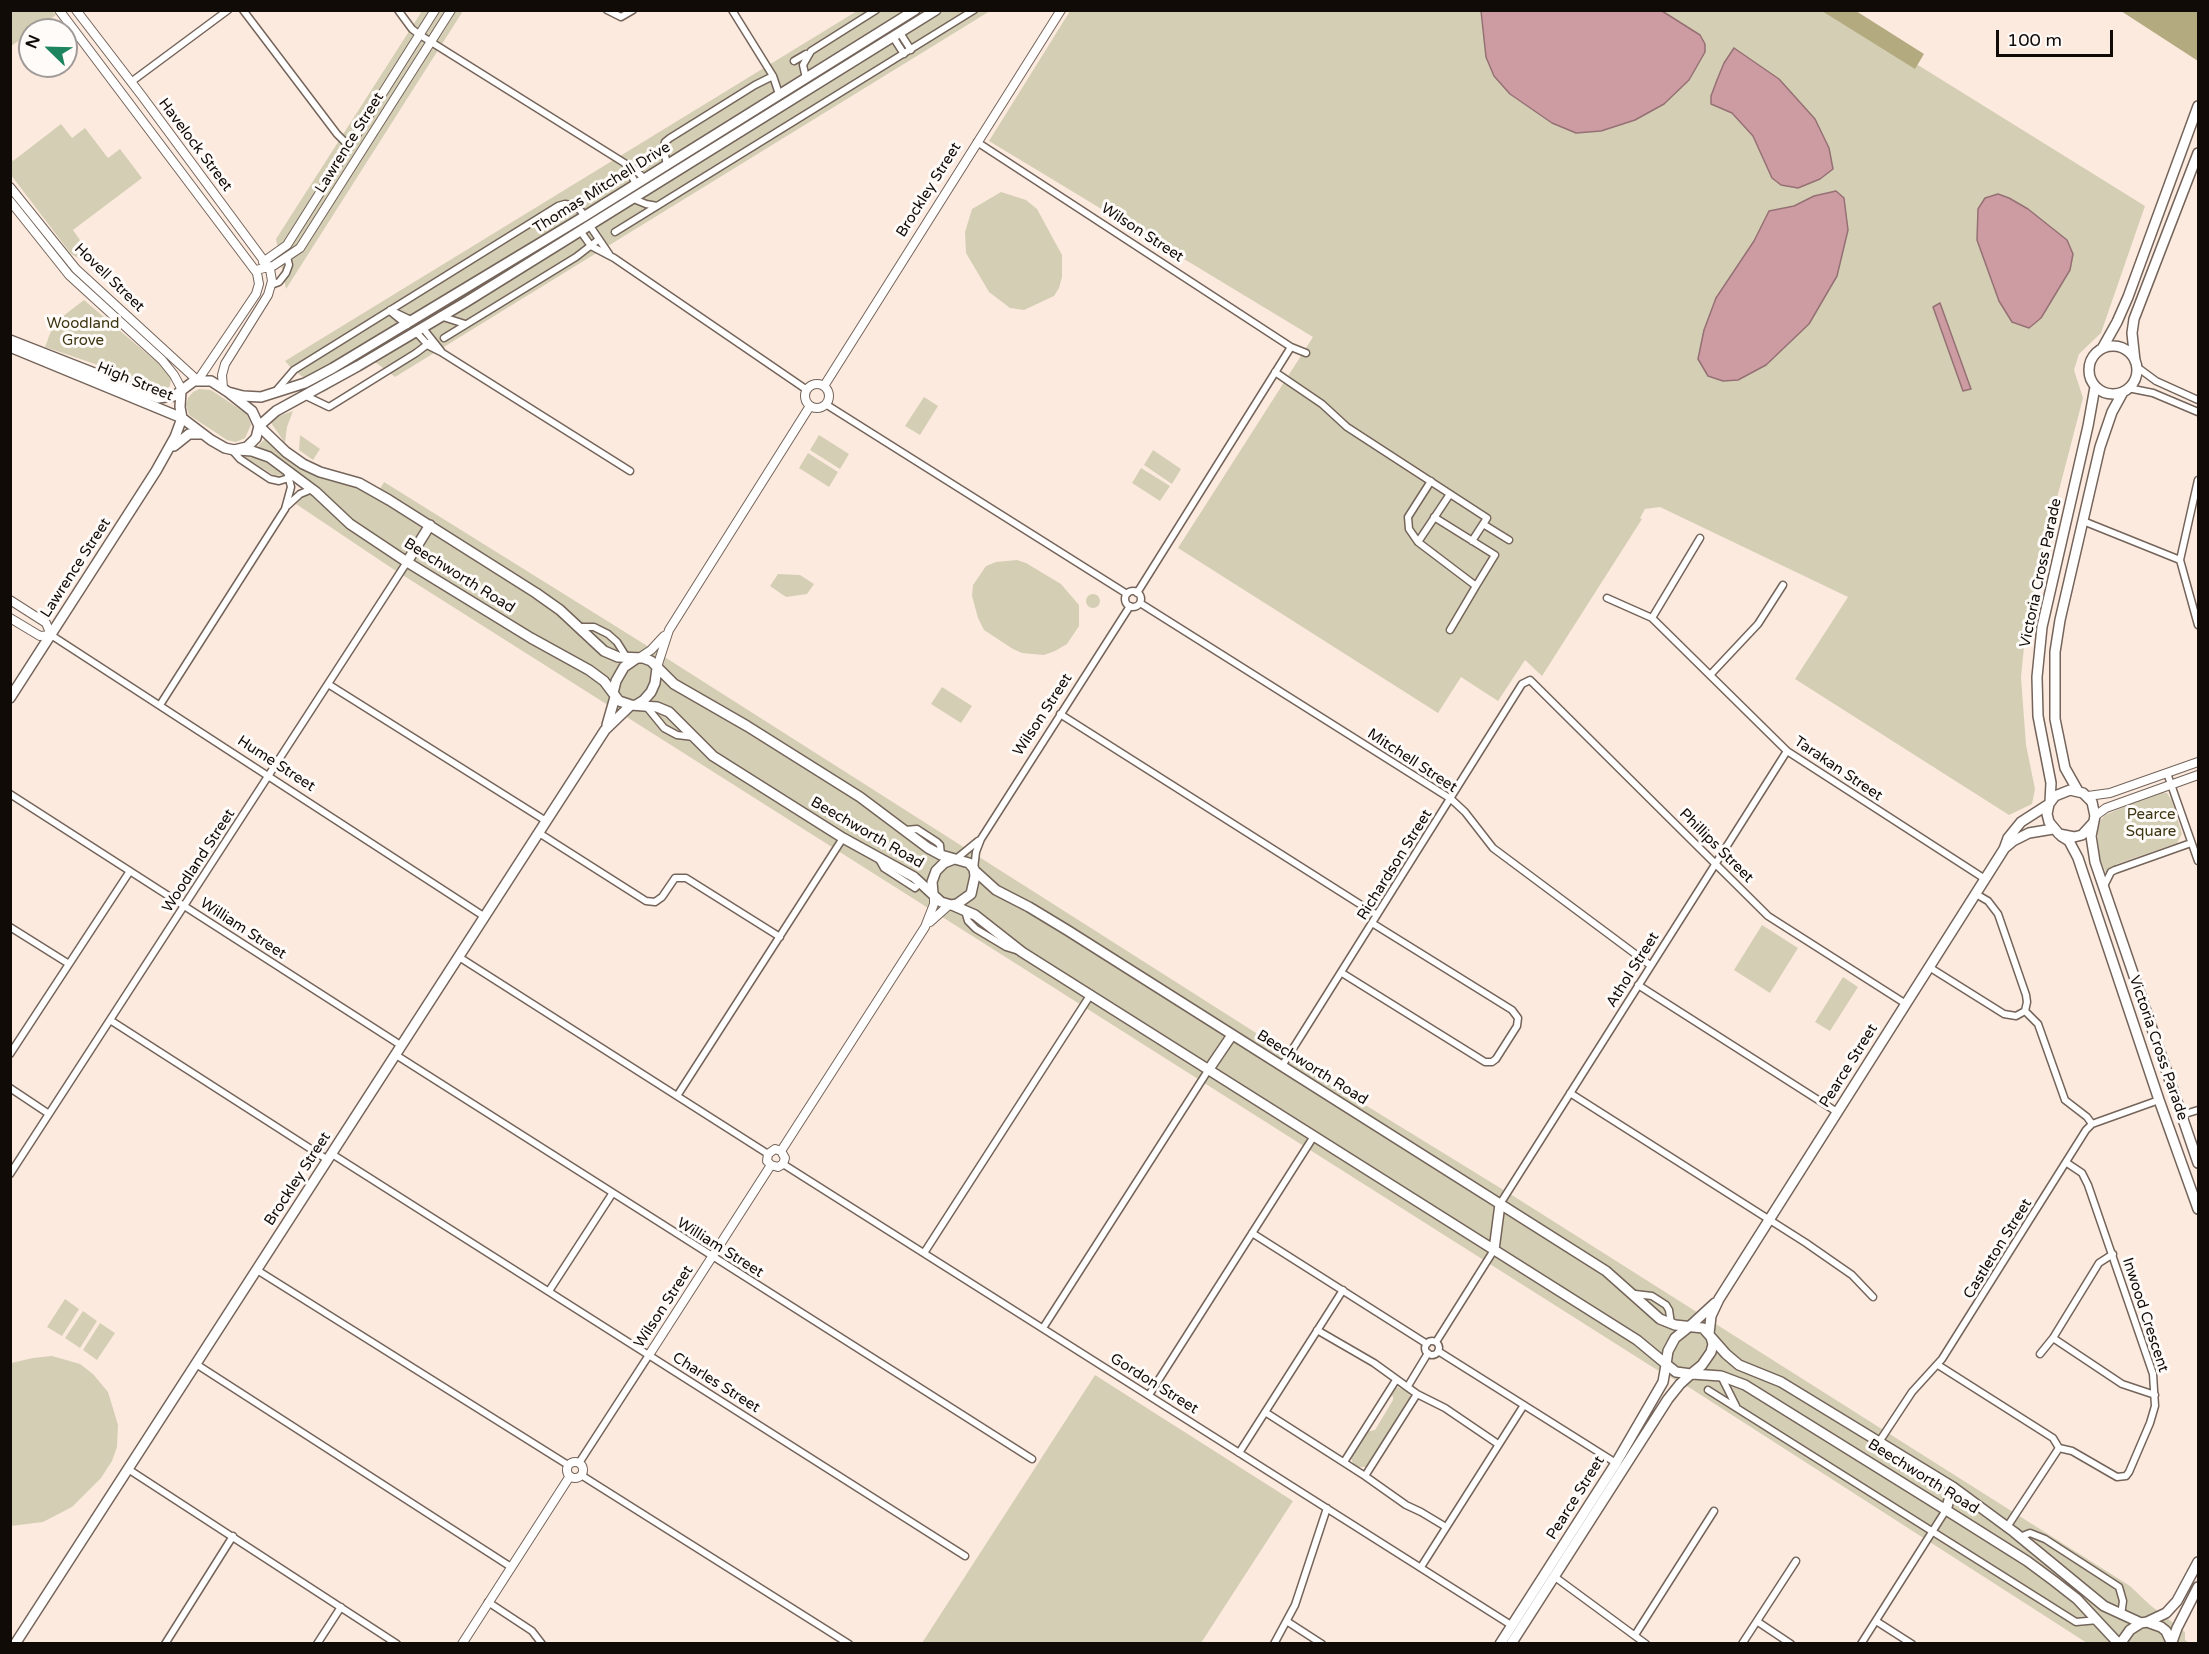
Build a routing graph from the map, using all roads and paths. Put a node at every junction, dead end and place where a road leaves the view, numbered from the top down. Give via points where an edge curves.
1 (59, 10) edge
2 (75, 10) edge
3 (228, 10) edge
4 (243, 10) edge
5 (398, 10) edge
6 (435, 10) edge
7 (451, 10) edge
8 (607, 10) edge
9 (633, 10) edge
10 (732, 10) edge
11 (876, 10) edge
12 (915, 10) edge
13 (936, 10) edge
14 (974, 10) edge
15 (1060, 10) edge
16 (890, 26) junction
17 (420, 35) junction
18 (896, 35) junction
19 (431, 41) junction
20 (911, 50) junction
21 (811, 51) junction
22 (904, 54) junction
23 (794, 62) dead end
24 (773, 76) junction
25 (806, 78) junction
26 (132, 82) junction
27 (818, 83) junction
28 (782, 92) junction
29 (142, 96) junction
30 (788, 101) junction
31 (131, 106) junction
32 (2199, 106) edge
33 (2195, 128) edge
34 (977, 142) junction
35 (349, 146) junction
36 (361, 153) junction
37 (2199, 153) edge
38 (667, 166) junction
39 (2196, 167) edge
40 (672, 175) junction
41 (640, 181) junction
42 (11, 187) edge
43 (646, 191) junction
44 (634, 199) junction
45 (10, 201) edge
46 (657, 206) junction
47 (585, 216) junction
48 (590, 226) junction
49 (581, 232) junction
50 (615, 232) dead end
51 (598, 240) junction
52 (590, 245) junction
53 (287, 257) junction
54 (614, 258) junction
55 (267, 263) junction
56 (76, 269) junction
57 (256, 270) junction
58 (69, 275) junction
59 (271, 285) junction
60 (449, 305) junction
61 (390, 310) junction
62 (440, 316) junction
63 (465, 324) junction
64 (414, 326) junction
65 (444, 338) dead end
66 (10, 340) edge
67 (430, 343) junction
68 (10, 347) edge
69 (1292, 347) junction
70 (2103, 347) junction
71 (232, 352) junction
72 (1306, 353) dead end
73 (215, 357) junction
74 (2136, 364) junction
75 (1275, 372) junction
76 (198, 380) junction
77 (824, 386) junction
78 (2095, 387) junction
79 (226, 390) junction
80 (807, 390) junction
81 (2126, 390) junction
82 (182, 391) junction
83 (270, 395) junction
84 (304, 395) junction
85 (2199, 400) edge
86 (827, 405) junction
87 (810, 406) junction
88 (2199, 412) edge
89 (182, 418) junction
90 (260, 427) junction
91 (203, 435) junction
92 (235, 450) junction
93 (166, 454) junction
94 (630, 471) dead end
95 (292, 477) junction
96 (2199, 480) edge
97 (1431, 481) junction
98 (312, 489) junction
99 (1450, 494) junction
100 (285, 509) junction
101 (1434, 517) junction
102 (2083, 521) junction
103 (1483, 524) junction
104 (430, 525) junction
105 (1700, 538) dead end
106 (1509, 540) dead end
107 (1472, 541) junction
108 (1418, 542) junction
109 (2180, 560) junction
110 (407, 562) junction
111 (1783, 585) dead end
112 (1476, 586) junction
113 (1137, 593) junction
114 (1127, 594) junction
115 (1607, 598) dead end
116 (10, 600) edge
117 (1140, 603) junction
118 (1130, 606) junction
119 (33, 614) junction
120 (10, 618) edge
121 (1652, 618) junction
122 (2199, 625) edge
123 (25, 627) junction
124 (579, 627) junction
125 (669, 630) junction
126 (1450, 630) dead end
127 (51, 635) junction
128 (627, 658) junction
129 (638, 658) junction
130 (657, 667) junction
131 (1711, 674) junction
132 (1530, 680) joint
133 (328, 684) junction
134 (614, 695) junction
135 (10, 698) edge
136 (160, 705) junction
137 (633, 705) junction
138 (646, 706) junction
139 (1060, 714) junction
140 (605, 730) junction
141 (695, 738) junction
142 (1787, 751) junction
143 (2199, 762) edge
144 (2167, 773) junction
145 (2199, 775) edge
146 (268, 776) junction
147 (2171, 785) junction
148 (2078, 791) junction
149 (10, 794) edge
150 (2088, 796) junction
151 (1451, 799) junction
152 (2050, 803) junction
153 (2094, 820) junction
154 (546, 821) junction
155 (2056, 832) junction
156 (539, 833) junction
157 (843, 838) junction
158 (981, 839) junction
159 (2192, 843) junction
160 (2004, 849) junction
161 (955, 859) junction
162 (2199, 861) edge
163 (1716, 863) junction
164 (974, 870) junction
165 (130, 871) junction
166 (1985, 879) junction
167 (2104, 886) junction
168 (1976, 894) junction
169 (934, 896) junction
170 (950, 905) junction
171 (184, 906) junction
172 (1377, 915) junction
173 (485, 917) junction
174 (1372, 923) junction
175 (10, 927) edge
176 (925, 927) junction
177 (780, 937) junction
178 (459, 957) junction
179 (69, 964) junction
180 (1650, 965) junction
181 (1929, 967) junction
182 (1342, 973) junction
183 (1638, 985) junction
184 (1091, 994) junction
185 (1906, 1004) junction
186 (2025, 1011) junction
187 (110, 1020) junction
188 (1232, 1035) junction
189 (402, 1046) junction
190 (10, 1054) edge
191 (396, 1056) junction
192 (1282, 1066) junction
193 (1209, 1069) junction
194 (10, 1089) edge
195 (1569, 1093) junction
196 (677, 1096) junction
197 (2159, 1100) junction
198 (2199, 1110) edge
199 (1837, 1112) junction
200 (49, 1114) junction
201 (2182, 1115) junction
202 (2167, 1120) junction
203 (2092, 1124) junction
204 (1314, 1136) junction
205 (781, 1151) junction
206 (768, 1154) junction
207 (330, 1157) junction
208 (2067, 1163) junction
209 (2199, 1163) edge
210 (783, 1164) junction
211 (771, 1165) junction
212 (10, 1174) edge
213 (612, 1194) junction
214 (1500, 1204) junction
215 (2199, 1209) edge
216 (1768, 1220) junction
217 (1252, 1233) junction
218 (1494, 1250) junction
219 (924, 1253) junction
220 (2113, 1254) junction
221 (712, 1258) junction
222 (257, 1270) junction
223 (1343, 1290) junction
224 (549, 1291) junction
225 (1632, 1293) junction
226 (1873, 1297) dead end
227 (1719, 1299) junction
228 (1671, 1324) junction
229 (1690, 1326) junction
230 (1043, 1328) junction
231 (1317, 1330) junction
232 (1709, 1334) junction
233 (2053, 1338) junction
234 (1436, 1342) junction
235 (1427, 1344) junction
236 (1438, 1352) junction
237 (1428, 1353) junction
238 (649, 1354) junction
239 (2040, 1354) dead end
240 (196, 1364) junction
241 (1666, 1364) junction
242 (1938, 1365) junction
243 (1691, 1374) junction
244 (1721, 1376) junction
245 (1396, 1380) junction
246 (1408, 1386) junction
247 (1708, 1390) dead end
248 (1417, 1394) junction
249 (1149, 1395) junction
250 (2155, 1395) junction
251 (1524, 1405) junction
252 (1736, 1407) junction
253 (1265, 1413) junction
254 (1879, 1442) junction
255 (1498, 1444) junction
256 (2060, 1448) junction
257 (1239, 1453) junction
258 (1032, 1459) dead end
259 (1344, 1462) junction
260 (579, 1463) junction
261 (568, 1465) junction
262 (1620, 1465) junction
263 (128, 1469) junction
264 (581, 1475) junction
265 (570, 1476) junction
266 (1365, 1476) junction
267 (1953, 1487) junction
268 (1327, 1508) junction
269 (1946, 1510) junction
270 (1714, 1511) dead end
271 (1446, 1527) junction
272 (2007, 1527) junction
273 (1933, 1531) junction
274 (233, 1536) junction
275 (2020, 1537) junction
276 (965, 1556) dead end
277 (1796, 1561) dead end
278 (2199, 1562) edge
279 (511, 1567) junction
280 (1421, 1567) junction
281 (1551, 1574) junction
282 (2199, 1587) edge
283 (488, 1602) junction
284 (341, 1607) junction
285 (2121, 1615) junction
286 (2098, 1620) junction
287 (1876, 1621) junction
288 (1288, 1622) junction
289 (1758, 1622) junction
290 (2144, 1623) junction
291 (1515, 1628) junction
292 (1635, 1635) junction
293 (2172, 1643) edge
294 (15, 1644) edge
295 (165, 1644) edge
296 (317, 1644) edge
297 (397, 1644) edge
298 (462, 1644) edge
299 (542, 1644) edge
300 (849, 1644) edge
301 (1274, 1644) edge
302 (1322, 1644) edge
303 (1500, 1644) edge
304 (1511, 1644) edge
305 (1646, 1644) edge
306 (1742, 1644) edge
307 (1791, 1644) edge
308 (1861, 1644) edge
309 (1912, 1644) edge
310 (2120, 1644) edge

1 - 31 street, Havelock Street
2 - 26 street, Havelock Street
3 - 26 street
4 - 35 street
5 - 17 street
6 - 17 street, Lawrence Street
7 - 19 street, Lawrence Street
8 - 9 street via 621,17
10 - 24 street
11 - 21 street
12 - 16 main road, Thomas Mitchell Drive
13 - 18 main road, Thomas Mitchell Drive
14 - 20 street
15 - 34 street, Brockley Street
16 - 18 main road
16 - 25 main road, Thomas Mitchell Drive
17 - 19 street
17 - 35 street, Lawrence Street
18 - 20 street
18 - 22 street
18 - 27 main road, Thomas Mitchell Drive
19 - 36 street, Lawrence Street
19 - 41 street via 626,164
20 - 22 street
21 - 23 street
21 - 25 street via 803,65
22 - 46 street
24 - 28 street
24 - 38 street, Thomas Mitchell Drive via 672,136 664,144
25 - 27 main road
25 - 28 main road, Thomas Mitchell Drive
26 - 29 street, Havelock Street
27 - 30 main road, Thomas Mitchell Drive
28 - 30 main road
28 - 38 main road, Thomas Mitchell Drive
29 - 31 street
29 - 55 street, Havelock Street
30 - 40 main road, Thomas Mitchell Drive
31 - 57 street, Havelock Street
32 - 33 main road
33 - 70 main road via 2128,297
34 - 69 street, Wilson Street
34 - 77 street, Brockley Street
35 - 36 street
35 - 55 street, Lawrence Street via 287,245
36 - 53 street, Lawrence Street via 300,248
37 - 39 main road
38 - 40 main road
38 - 41 main road, Thomas Mitchell Drive
39 - 74 main road via 2134,319
40 - 43 main road, Thomas Mitchell Drive
41 - 43 main road
41 - 47 main road, Thomas Mitchell Drive
42 - 56 street, Hovell Street
43 - 44 main road, Thomas Mitchell Drive
44 - 46 street, Thomas Mitchell Drive
44 - 48 main road, Thomas Mitchell Drive
45 - 58 street, Hovell Street
46 - 50 street
47 - 48 main road
47 - 49 main road
47 - 60 main road, Thomas Mitchell Drive
47 - 61 street, Thomas Mitchell Drive via 571,205 558,206
48 - 49 main road, Thomas Mitchell Drive
48 - 51 street
49 - 52 street
49 - 60 main road, Thomas Mitchell Drive
51 - 52 street
51 - 54 street
52 - 54 street
52 - 63 street
53 - 55 street, Lawrence Street
53 - 59 street via 286,273
54 - 80 street
55 - 57 street, Lawrence Street
55 - 59 street
56 - 58 street
56 - 76 street, Hovell Street
57 - 73 street via 256,294
58 - 82 street, Hovell Street via 162,360
59 - 71 street via 265,302
60 - 62 main road, Thomas Mitchell Drive
60 - 64 main road, Thomas Mitchell Drive
61 - 64 street
61 - 83 street, Thomas Mitchell Drive via 294,370
62 - 63 street
62 - 64 main road, Thomas Mitchell Drive
63 - 65 street
64 - 67 street
64 - 83 main road, Thomas Mitchell Drive via 314,379
64 - 84 main road, Thomas Mitchell Drive via 358,366
66 - 82 main road, High Street via 156,398 170,398
67 - 84 street via 329,406
67 - 94 street
68 - 89 main road, High Street
69 - 72 street, Wilson Street
69 - 75 street
70 - 74 main road via 2126,349
70 - 78 main road via 2088,365
71 - 73 street
71 - 79 street via 222,372
73 - 76 street
74 - 81 main road via 2135,379
74 - 85 street via 2156,381
75 - 97 street via 1322,404 1347,427
75 - 113 street
76 - 79 main road via 211,381
76 - 82 main road
77 - 80 street via 812,385
77 - 86 street via 830,396
78 - 81 main road via 2111,394
78 - 152 main road, Victoria Cross Parade via 2042,627 2038,716 2051,783
79 - 83 main road, Thomas Mitchell Drive via 251,398
79 - 90 main road via 252,411
80 - 87 street via 805,397
81 - 88 street via 2153,393
81 - 102 main road, Victoria Cross Parade via 2105,431
82 - 89 main road
84 - 90 main road, Thomas Mitchell Drive via 276,411
86 - 87 street via 817,409
86 - 114 street
87 - 125 street
89 - 91 main road
89 - 93 main road, Lawrence Street
90 - 92 main road via 248,447
90 - 104 main road, Beechworth Road via 303,464 359,483
91 - 92 main road
91 - 93 main road, Lawrence Street via 187,435
92 - 95 main road, Beechworth Road via 265,455
92 - 95 street, Beechworth Road via 240,459 268,477 279,481
93 - 127 main road, Lawrence Street
95 - 98 main road, Beechworth Road
95 - 100 street
96 - 109 street
97 - 99 street
97 - 108 street via 1407,520
98 - 100 street
98 - 110 main road, Beechworth Road via 350,524
99 - 101 street
99 - 103 street via 1487,518
100 - 136 street
101 - 107 street
101 - 108 street
102 - 109 street
102 - 148 main road, Victoria Cross Parade via 2060,620 2054,676 2055,719 2063,759
103 - 106 street
103 - 107 street
104 - 110 main road
104 - 124 main road, Beechworth Road via 547,600
105 - 121 street
107 - 112 street via 1495,555
108 - 112 street
109 - 122 street
110 - 133 street, Woodland Street
110 - 134 main road, Beechworth Road via 590,670
111 - 131 street via 1758,624
112 - 126 street
113 - 114 street
113 - 117 street
114 - 118 street
115 - 121 street, Tarakan Street
116 - 119 street, Hume Street
117 - 118 street
117 - 151 street, Mitchell Street
118 - 139 street, Wilson Street
119 - 123 street
119 - 127 street, Hume Street via 46,623
120 - 123 street, Hume Street
121 - 131 street, Tarakan Street
123 - 127 street, Hume Street via 40,636
124 - 128 main road, Beechworth Road via 604,651
124 - 128 street, Beechworth Road via 594,627 608,634
125 - 129 street
125 - 130 street
127 - 135 main road, Lawrence Street
127 - 136 street, Hume Street
128 - 129 main road, Beechworth Road
129 - 130 main road via 648,659
129 - 134 main road via 622,670
130 - 137 main road via 651,692
130 - 161 main road, Beechworth Road via 677,686 860,797 928,848
131 - 142 street, Tarakan Street
132 - 151 street, Richardson Street via 1522,684
132 - 163 street, Phillips Street
133 - 146 street, Woodland Street
133 - 154 street
134 - 137 main road
134 - 140 main road, Brockley Street
136 - 146 street, Hume Street
137 - 138 main road, Beechworth Road
137 - 140 main road, Brockley Street
138 - 141 main road, Beechworth Road via 669,712
138 - 141 street, Beechworth Road via 664,728 675,735
139 - 158 street, Wilson Street
139 - 172 street
140 - 154 main road, Brockley Street
141 - 157 main road, Beechworth Road via 713,756
142 - 163 street, Athol Street
142 - 166 street, Tarakan Street
143 - 144 street
144 - 147 street
144 - 150 street via 2110,793
145 - 147 street
146 - 171 street, Woodland Street
146 - 173 street, Hume Street
147 - 153 street via 2106,808
147 - 159 street
148 - 150 main road
148 - 152 main road via 2062,792
149 - 165 street, William Street
150 - 153 main road
151 - 172 street, Richardson Street
151 - 180 street, Mitchell Street via 1493,848
152 - 155 main road via 2047,814
152 - 160 main road, Pearce Street via 2020,823
153 - 155 main road via 2082,835 2068,837
153 - 167 main road, Victoria Cross Parade via 2091,844
154 - 156 main road, Brockley Street
155 - 160 main road, Pearce Street via 2030,833
155 - 197 main road, Victoria Cross Parade via 2078,858
156 - 173 main road, Brockley Street
156 - 177 street via 646,900 655,902 675,878 686,878
157 - 169 main road, Beechworth Road via 921,881
157 - 177 street
158 - 161 street, Wilson Street
158 - 164 street, Wilson Street
159 - 162 street
159 - 167 street via 2115,870
160 - 166 main road, Pearce Street
161 - 164 main road via 967,862
161 - 169 main road via 936,871 932,882
163 - 180 street, Athol Street
163 - 185 street, Phillips Street via 1768,916
164 - 170 main road via 971,894
164 - 188 main road, Beechworth Road via 996,890 1035,910
165 - 171 street, William Street
165 - 179 street
166 - 168 main road, Pearce Street
167 - 201 main road, Victoria Cross Parade
168 - 181 main road, Pearce Street
168 - 186 street via 1998,914 2026,995
169 - 170 main road
169 - 176 street
170 - 176 street
170 - 184 main road via 980,918 1022,952
171 - 187 street, Woodland Street
171 - 189 street, William Street
172 - 174 street, Richardson Street
173 - 178 main road, Brockley Street
174 - 182 street, Richardson Street
174 - 182 street via 1512,1010 1518,1018 1517,1026 1496,1059 1485,1062
175 - 179 street
176 - 205 street
177 - 196 street
178 - 189 main road, Brockley Street
178 - 196 street
179 - 190 street
180 - 183 street, Athol Street
181 - 185 main road, Pearce Street
181 - 186 street via 2004,1014 2016,1016
182 - 192 street, Richardson Street
183 - 195 street, Athol Street
183 - 199 street
184 - 193 main road
184 - 219 street
185 - 199 main road, Pearce Street
186 - 203 street via 2038,1024 2065,1100
187 - 200 street, Woodland Street
187 - 207 street, Charles Street
188 - 192 main road, Beechworth Road
188 - 193 main road
189 - 191 main road, Brockley Street
191 - 207 main road, Brockley Street
191 - 213 street, William Street
192 - 214 main road, Beechworth Road
193 - 204 main road
193 - 230 street
194 - 200 street
195 - 214 street, Athol Street
195 - 216 street
196 - 206 street
197 - 202 main road, Victoria Cross Parade
197 - 203 street
198 - 201 street
199 - 216 main road, Pearce Street
200 - 212 street, Woodland Street
201 - 202 main road
201 - 209 main road, Victoria Cross Parade
202 - 215 main road, Victoria Cross Parade
203 - 208 street, Castleton Street
204 - 217 street
204 - 218 main road
205 - 206 street via 775,1149
205 - 210 street
206 - 211 street
207 - 222 main road, Brockley Street
207 - 224 street, Charles Street
208 - 220 street, Inwood Crescent via 2082,1173
208 - 242 street, Castleton Street
210 - 211 street
210 - 219 street, Gordon Street
211 - 221 street, Wilson Street
213 - 221 street, William Street
213 - 224 street
214 - 218 main road
214 - 225 main road, Beechworth Road via 1606,1270
216 - 226 street via 1852,1275
216 - 227 main road, Pearce Street
217 - 223 street
217 - 249 street
218 - 234 street
218 - 241 main road via 1637,1341
219 - 230 street, Gordon Street
220 - 233 street via 2100,1263
220 - 250 street, Inwood Crescent via 2153,1374
221 - 238 street, Wilson Street
221 - 258 street, William Street
222 - 240 main road, Brockley Street
222 - 261 street
223 - 231 street
223 - 235 street
224 - 238 street, Charles Street
225 - 228 main road, Beechworth Road via 1657,1317
225 - 228 street, Beechworth Road via 1652,1296 1666,1305
227 - 229 main road, Pearce Street
227 - 232 main road, Pearce Street via 1711,1316
228 - 229 main road, Beechworth Road
229 - 232 main road via 1701,1327
229 - 241 main road via 1669,1348
230 - 249 street, Gordon Street
231 - 245 street
231 - 253 street
232 - 243 main road via 1713,1344 1709,1356
232 - 254 main road, Beechworth Road via 1739,1365 1781,1383
233 - 239 street
233 - 250 street via 2122,1384
234 - 235 street
234 - 236 street
235 - 237 street
236 - 237 street
236 - 251 street
237 - 246 street
238 - 260 street, Wilson Street
238 - 276 street, Charles Street
240 - 263 main road, Brockley Street
240 - 279 street
241 - 243 main road via 1678,1373
241 - 262 main road, Pearce Street via 1663,1383
242 - 254 street, Castleton Street via 1912,1392
242 - 256 street, Inwood Crescent via 2053,1438
243 - 244 main road, Beechworth Road
243 - 262 main road, Pearce Street via 1671,1394
244 - 252 street
244 - 269 main road, Beechworth Road via 1763,1395
245 - 246 street
245 - 259 street
246 - 248 street
247 - 252 street
248 - 255 street
248 - 266 street
249 - 257 street, Gordon Street
250 - 256 street, Inwood Crescent via 2150,1423 2126,1476 2117,1477 2072,1450
251 - 255 street
251 - 262 street
252 - 273 street
253 - 257 street
253 - 259 street
254 - 267 main road, Beechworth Road
255 - 271 street
256 - 272 street
257 - 268 street, Gordon Street
259 - 266 street
260 - 261 street
260 - 264 street
261 - 265 street
262 - 281 main road, Pearce Street
263 - 274 street
263 - 294 main road, Brockley Street
264 - 265 street
264 - 300 street
265 - 279 street
266 - 271 street
267 - 269 main road
267 - 272 main road, Beechworth Road
268 - 280 street, Gordon Street
268 - 288 street
269 - 273 street
269 - 286 main road, Beechworth Road via 2027,1561
270 - 292 street
271 - 280 street
272 - 275 main road, Beechworth Road
273 - 286 street via 2076,1622
273 - 287 street
274 - 284 street
274 - 295 street
275 - 285 main road, Beechworth Road via 2096,1600
275 - 285 street, Beechworth Road via 2030,1533 2045,1539 2119,1587
277 - 289 street
278 - 290 main road via 2177,1601 2166,1612
279 - 283 street
280 - 291 street, Gordon Street
281 - 291 main road, Pearce Street
281 - 292 street
282 - 293 main road
283 - 298 street
283 - 299 street via 532,1631
284 - 296 street
284 - 297 street
285 - 290 main road, Beechworth Road
286 - 310 main road, Beechworth Road
287 - 308 street
287 - 309 street
288 - 301 street
288 - 302 street
289 - 306 street
289 - 307 street
290 - 293 main road, Beechworth Road via 2161,1627
290 - 310 main road via 2130,1630
291 - 303 main road, Pearce Street
291 - 304 main road, Pearce Street
292 - 305 street

